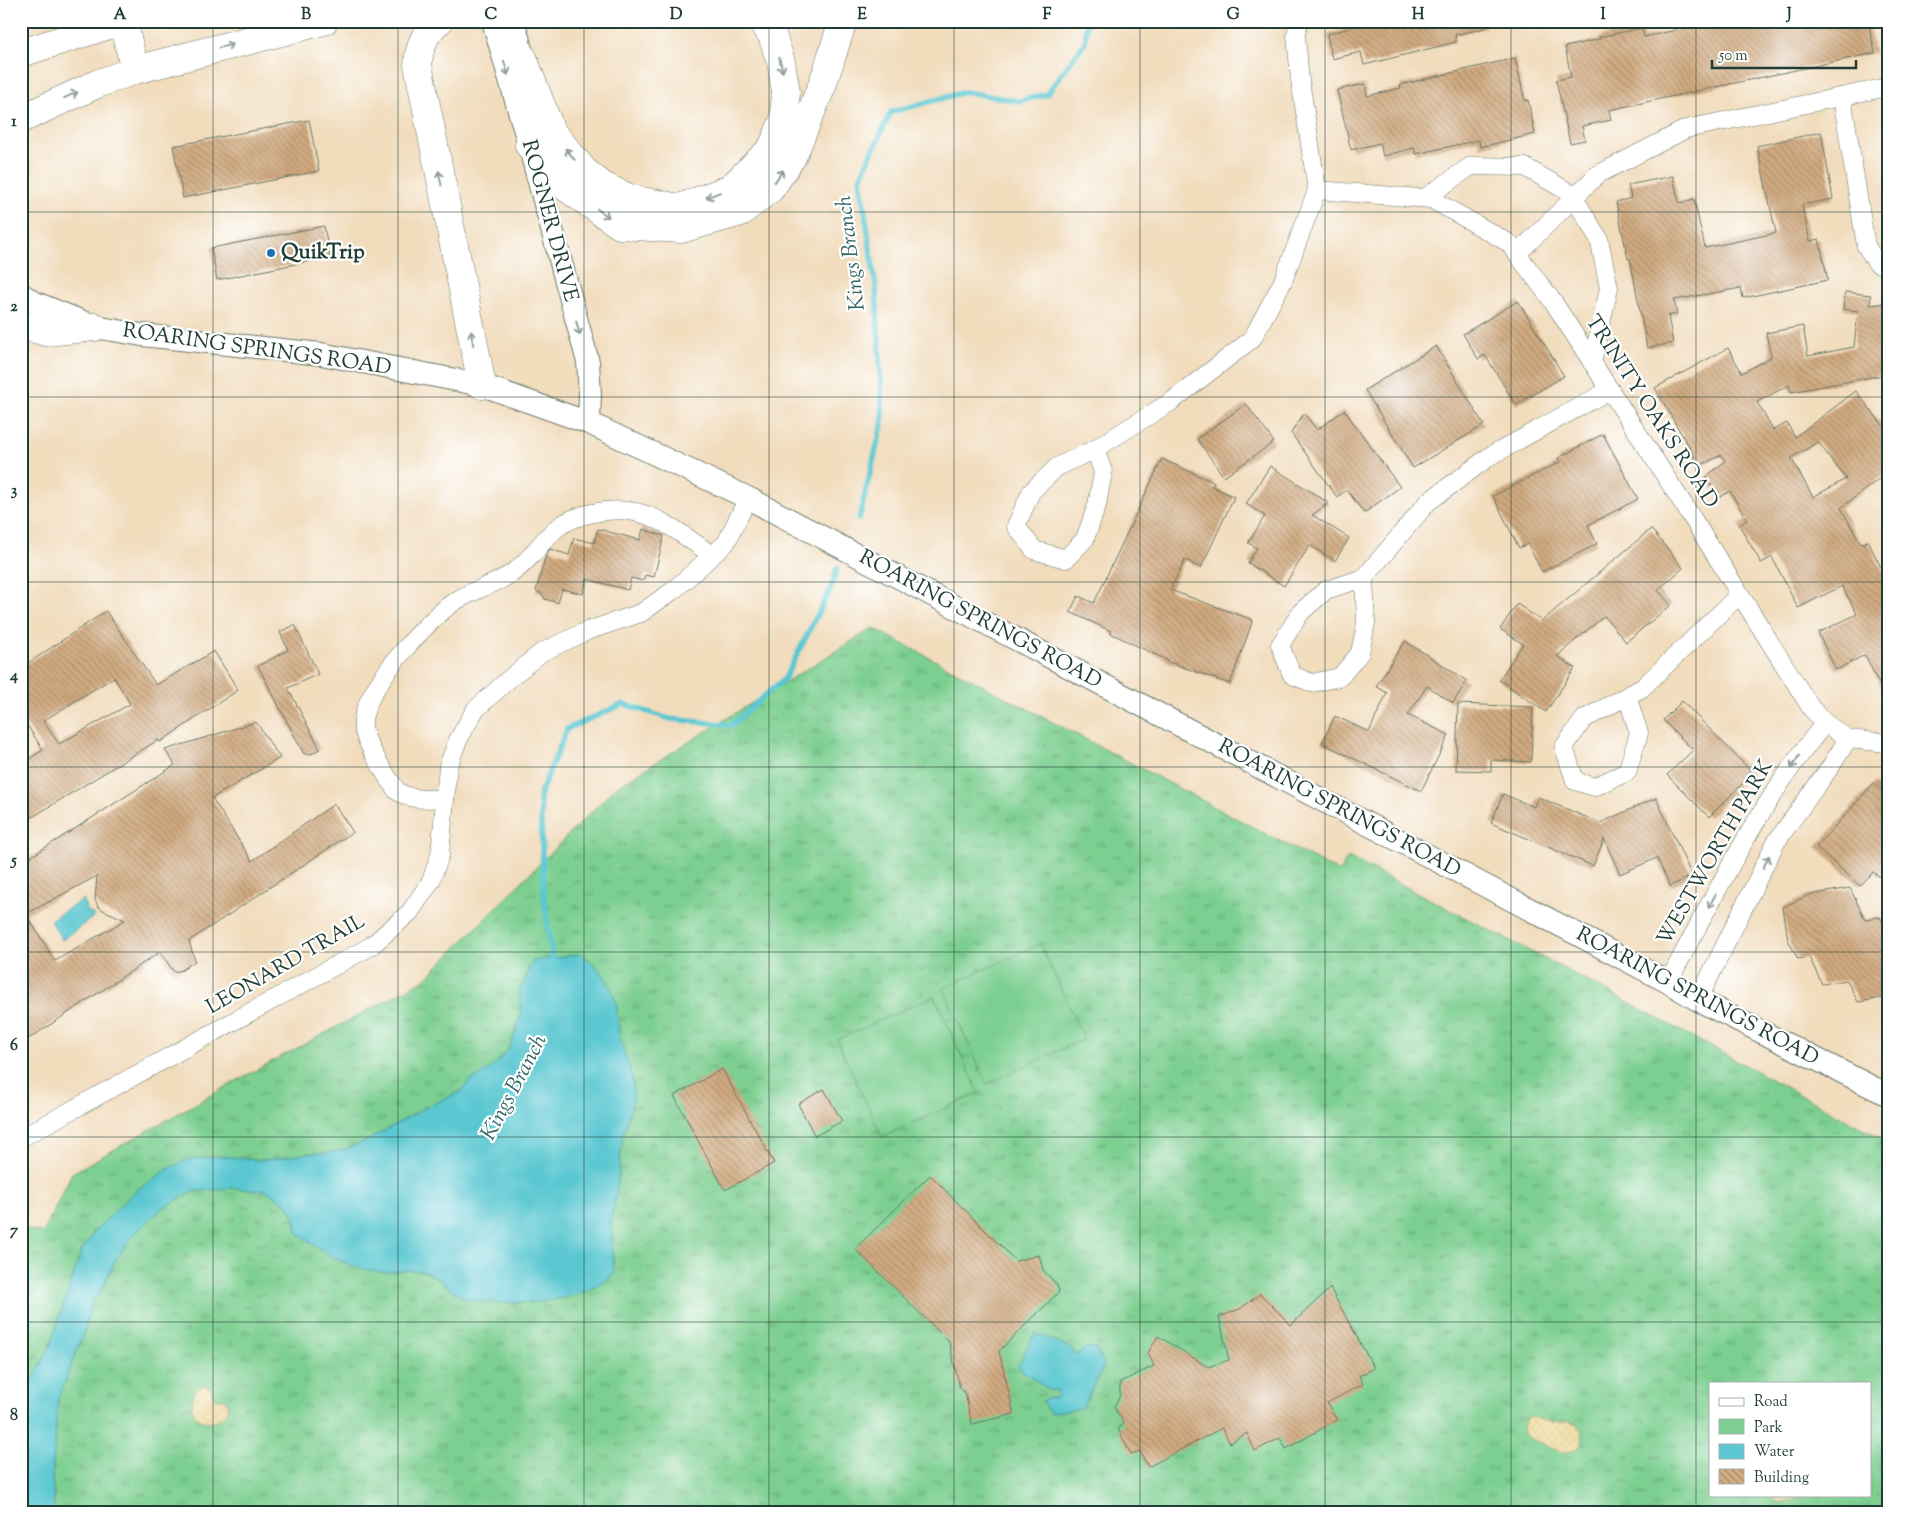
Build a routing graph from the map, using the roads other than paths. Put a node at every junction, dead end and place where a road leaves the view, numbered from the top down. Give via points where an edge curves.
1 (123, 21) edge
2 (324, 21) edge
3 (493, 21) edge
4 (514, 21) edge
5 (762, 21) edge
6 (843, 21) edge
7 (1299, 21) edge
8 (437, 23) edge
9 (64, 38) junction
10 (21, 48) edge
11 (21, 53) edge
12 (523, 58) joint
13 (136, 70) junction
14 (1888, 87) edge
15 (1842, 97) junction
16 (21, 119) edge
17 (529, 146) junction
18 (1317, 190) junction
19 (1425, 198) junction
20 (1574, 198) junction
21 (1518, 254) junction
22 (1888, 266) edge
23 (21, 294) edge
24 (21, 326) edge
25 (95, 327) junction
26 (1592, 362) junction
27 (482, 386) junction
28 (1610, 390) junction
29 (589, 422) junction
30 (1095, 449) junction
31 (748, 498) junction
32 (712, 555) junction
33 (1364, 578) junction
34 (1740, 594) junction
35 (1628, 696) junction
36 (1825, 723) junction
37 (1848, 739) junction
38 (1888, 743) edge
39 (445, 798) junction
40 (1668, 982) junction
41 (1698, 1000) junction
42 (1888, 1095) edge
43 (21, 1138) edge

1 - 9 main road
1 - 13 main road
13 -> 2 main road
3 -> 17 street, ROGNER DRIVE
4 - 12 street
5 -> 12 main road via 772,35 786,92 784,120 772,148 731,188 680,208 631,199 603,186 584,171 551,131
17 -> 6 main road via 567,188 620,225 681,229 741,212 771,188 792,157 822,86
7 - 18 street via 1296,35 1300,80
27 -> 8 main road via 418,65 419,50
9 - 10 main road
9 - 11 main road
16 -> 13 main road
14 - 15 street
15 - 20 street via 1686,129 1597,175
15 - 22 street via 1866,246 1877,263
17 -> 29 street, ROGNER DRIVE via 588,362
18 - 19 street, TRINITY OAKS ROAD
18 - 30 street via 1282,281 1252,339 1172,402
19 - 20 street via 1471,166 1525,167
19 - 21 street, TRINITY OAKS ROAD via 1509,243
20 - 21 street
20 - 26 street via 1599,239 1609,288
21 - 26 street, TRINITY OAKS ROAD
23 - 25 street, ROARING SPRINGS ROAD
24 - 25 main road via 46,332
25 - 27 street, ROARING SPRINGS ROAD via 321,354
26 - 28 street, TRINITY OAKS ROAD
27 - 29 street, ROARING SPRINGS ROAD
28 - 33 street via 1490,456 1428,502
28 - 34 street, TRINITY OAKS ROAD
29 - 31 street, ROARING SPRINGS ROAD
30 - 30 street via 1057,467 1031,492 1016,526 1034,550 1066,559 1085,539 1097,505 1102,472
31 - 32 street, LEONARD TRAIL via 726,543
31 - 40 street, ROARING SPRINGS ROAD
32 - 39 street, LEONARD TRAIL via 675,589 641,613 587,631 542,652 509,679 475,710 458,740 448,766
32 - 39 street via 666,522 630,511 575,517 558,527 518,570 454,602 412,638 392,664 367,707 363,727 366,738 397,791 416,799
33 - 33 street via 1326,590 1301,612 1280,645 1292,675 1312,683 1340,676 1360,653 1366,623
34 - 35 street via 1642,688
34 - 36 street, TRINITY OAKS ROAD via 1811,708
35 - 35 street via 1584,719 1564,747 1575,781 1594,787 1627,772 1639,733
36 - 37 street, TRINITY OAKS ROAD
36 -> 40 street, WESTWORTH PARK via 1755,822
37 - 38 street, TRINITY OAKS ROAD
41 -> 37 street via 1776,842
39 - 43 street, LEONARD TRAIL via 440,855 431,880 410,912 371,946
40 - 41 street, ROARING SPRINGS ROAD
41 - 42 street, ROARING SPRINGS ROAD

